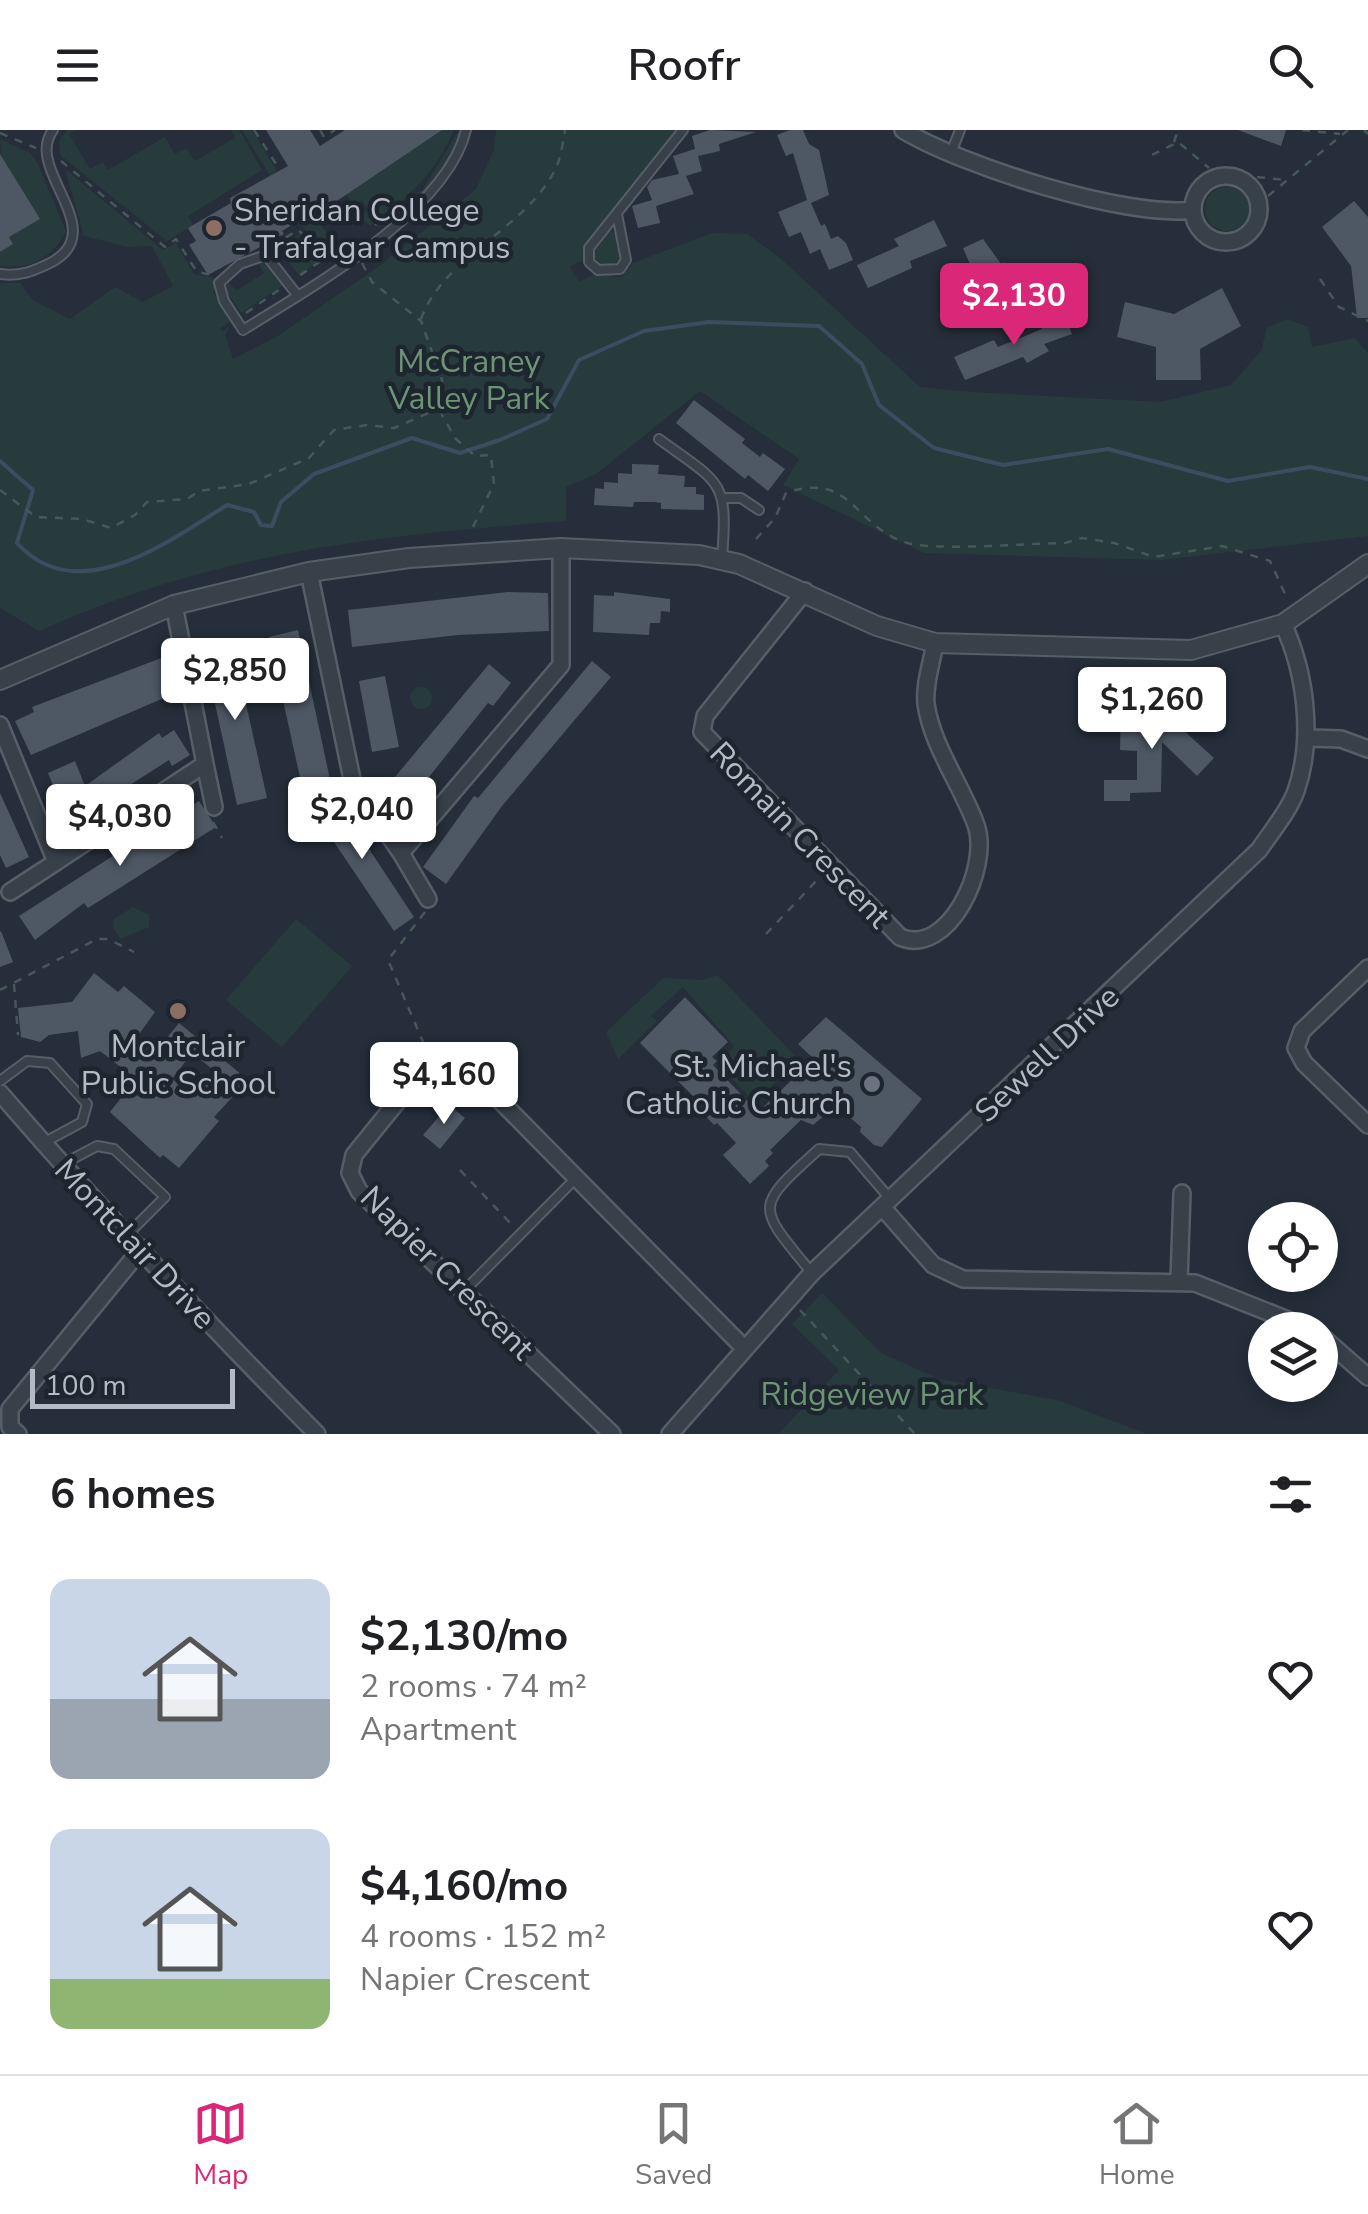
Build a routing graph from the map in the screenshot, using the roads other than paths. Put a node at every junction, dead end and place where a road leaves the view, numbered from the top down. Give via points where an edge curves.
1 (54, 130) edge
2 (466, 130) edge
3 (683, 130) edge
4 (903, 130) edge
5 (960, 130) edge
6 (951, 154) junction
7 (1193, 210) junction
8 (617, 214) junction
9 (0, 274) edge
10 (298, 296) junction
11 (660, 439) dead end
12 (726, 498) junction
13 (758, 510) dead end
14 (561, 548) junction
15 (722, 560) junction
16 (1368, 564) edge
17 (309, 572) junction
18 (805, 591) junction
19 (174, 606) junction
20 (1283, 624) junction
21 (935, 643) junction
22 (0, 680) edge
23 (0, 725) edge
24 (1308, 738) junction
25 (1367, 747) edge
26 (205, 764) junction
27 (214, 806) dead end
28 (401, 853) junction
29 (56, 862) junction
30 (10, 892) dead end
31 (428, 899) road end
32 (1368, 968) edge
33 (0, 1080) edge
34 (0, 1092) edge
35 (1368, 1125) edge
36 (44, 1143) junction
37 (61, 1165) junction
38 (575, 1179) junction
39 (1182, 1193) dead end
40 (887, 1204) junction
41 (128, 1234) junction
42 (142, 1248) junction
43 (812, 1273) junction
44 (1179, 1281) junction
45 (464, 1291) junction
46 (1268, 1312) edge
47 (742, 1346) junction
48 (1338, 1350) edge
49 (1368, 1377) edge
50 (18, 1434) edge
51 (316, 1434) edge
52 (612, 1434) edge
53 (670, 1434) edge

1 - 9 lane via 47,154 68,210 72,243 66,254 31,273
2 - 10 lane via 433,192
3 - 8 lane
4 - 6 street
5 - 6 lane
6 - 7 street via 1126,208
7 - 7 street via 1204,234 1224,242 1252,230 1259,208 1250,186 1224,176 1200,189
8 - 8 lane via 589,248 589,262 598,270 620,269 626,260
10 - 10 lane via 243,330 219,284 240,264 266,255
11 - 12 lane via 715,480
12 - 13 lane via 741,498
12 - 15 lane
14 - 15 street
14 - 17 street
14 - 28 street via 561,665
15 - 18 street
16 - 20 street
17 - 19 street
17 - 28 street via 353,784
18 - 21 street via 877,626
18 - 21 street, Romain Crescent via 705,716 702,732 900,937 915,944 930,939 970,896 980,858 978,829 926,706
19 - 22 street
19 - 26 street
20 - 21 street via 1191,650
20 - 24 street, Sewell Drive
23 - 29 street
24 - 25 street
24 - 40 street, Sewell Drive via 1296,794 1259,850
26 - 27 street
26 - 29 street
28 - 31 street
29 - 30 street
32 - 35 street via 1302,1031 1296,1048
33 - 36 lane via 27,1061 50,1062 88,1104 82,1122
34 - 36 street, Montclair Drive
36 - 37 street, Montclair Drive
37 - 41 street, Montclair Drive
37 - 41 lane via 97,1146 114,1150 164,1197
38 - 45 lane
38 - 45 street, Napier Crescent via 464,1064 446,1057 427,1065 354,1155 350,1173 359,1191
38 - 47 street
39 - 44 street
40 - 43 street, Sewell Drive
40 - 43 lane via 850,1152 818,1148 774,1189 768,1205 772,1222
40 - 44 street via 924,1257 964,1279
41 - 42 street, Montclair Drive
42 - 50 street via 10,1409 10,1427
42 - 51 street, Montclair Drive
43 - 47 street, Sewell Drive
44 - 46 street
45 - 52 street, Napier Crescent
47 - 53 street, Sewell Drive
48 - 49 street

